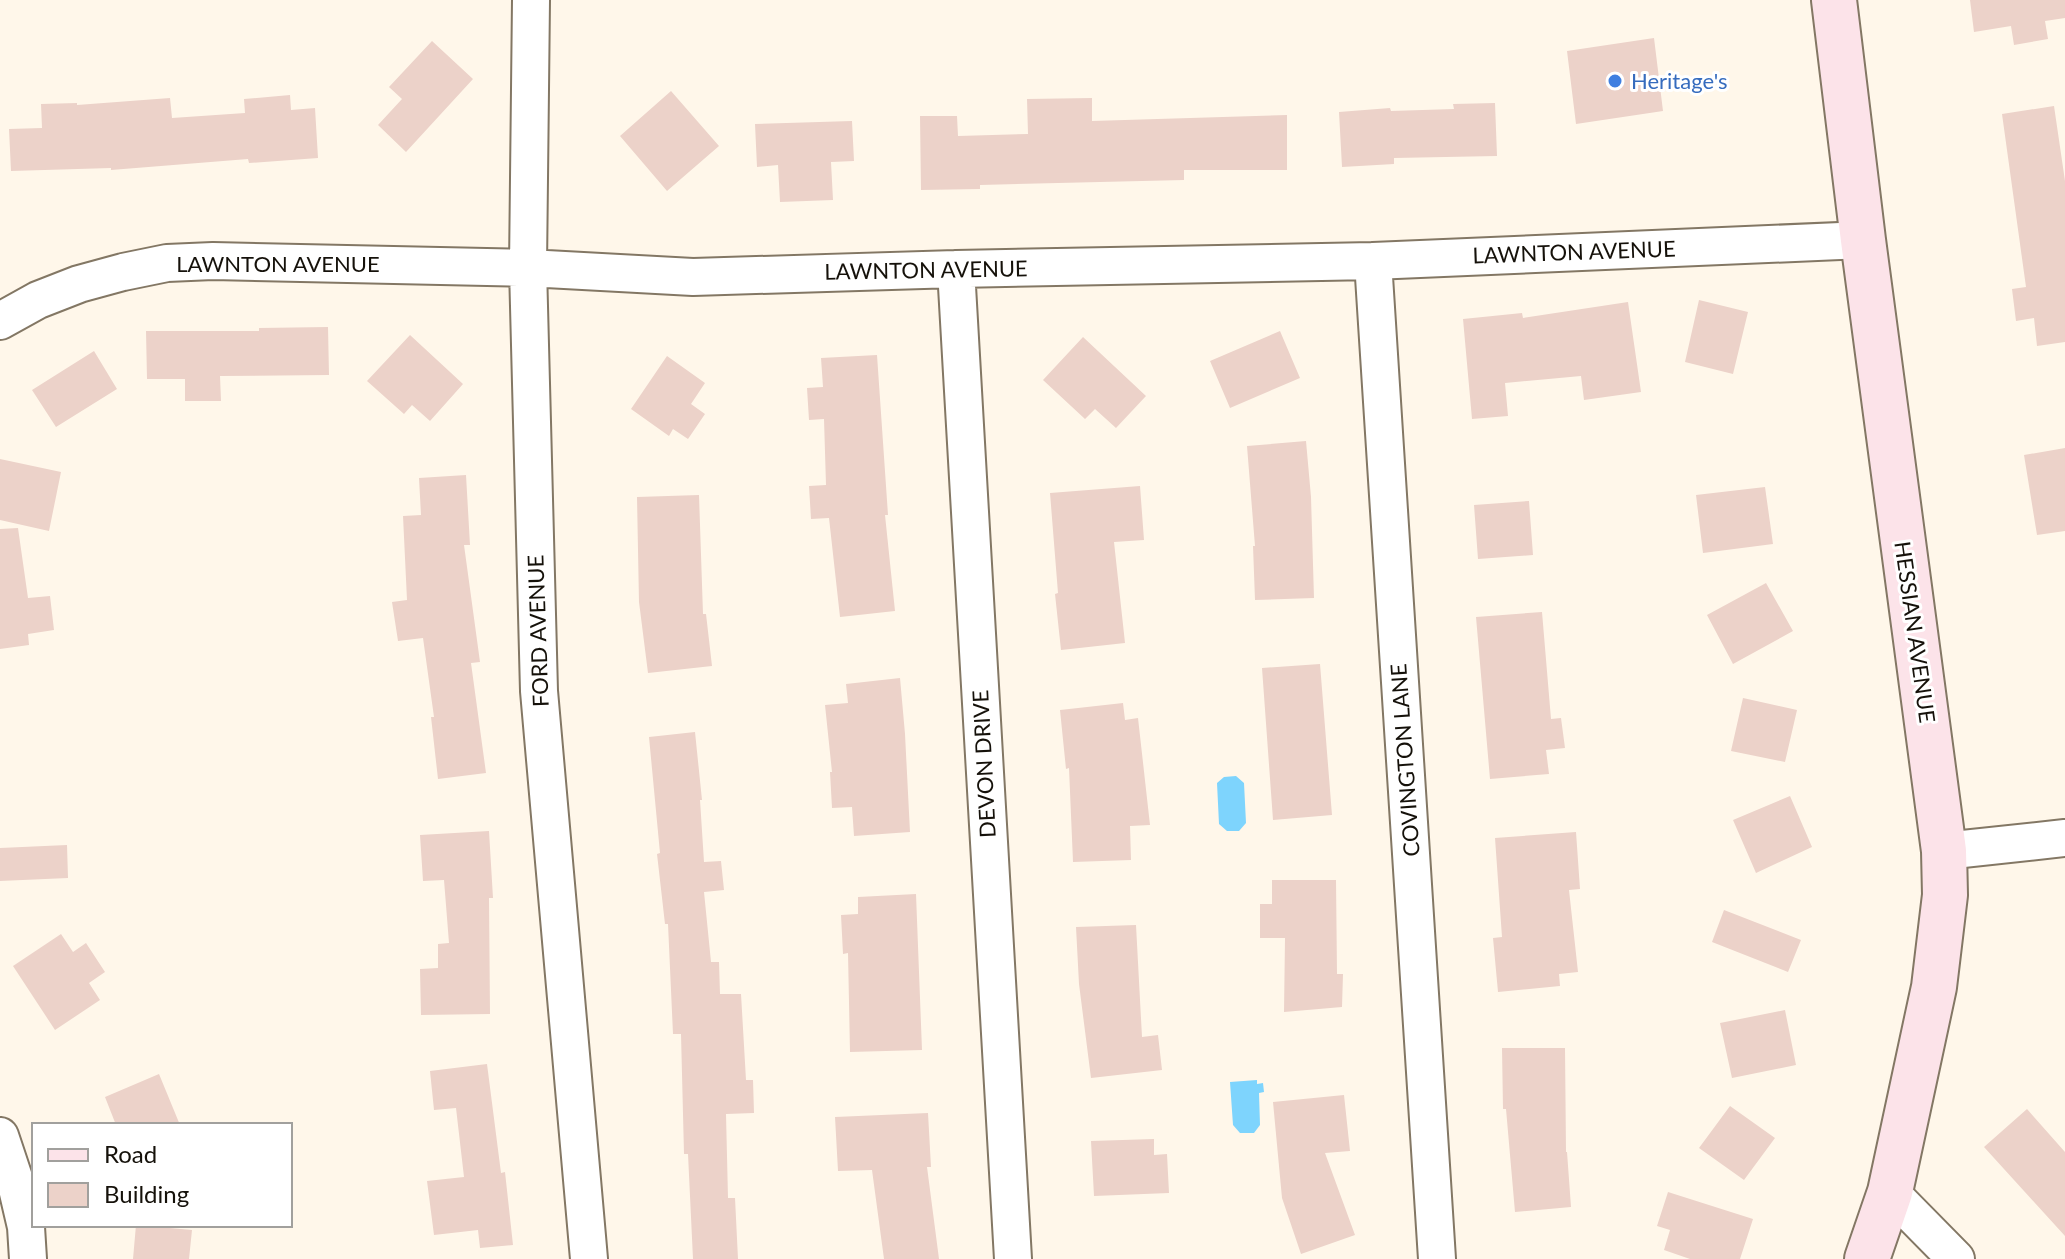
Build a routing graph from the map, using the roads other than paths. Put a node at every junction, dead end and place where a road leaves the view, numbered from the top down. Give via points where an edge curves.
1 (531, 0) edge
2 (1834, 0) edge
3 (1863, 240) junction
4 (1373, 261) junction
5 (528, 268) junction
6 (956, 269) junction
7 (0, 321) edge
8 (2065, 838) edge
9 (1944, 851) junction
10 (0, 1136) edge
11 (1890, 1192) junction
12 (28, 1259) edge
13 (589, 1259) edge
14 (1013, 1259) edge
15 (1437, 1259) edge
16 (1867, 1259) edge
17 (1956, 1259) edge

1 - 5 street, FORD AVENUE
2 - 3 main road, HESSIAN AVENUE
3 - 4 street, LAWNTON AVENUE
3 - 9 main road, HESSIAN AVENUE
4 - 6 street, LAWNTON AVENUE
4 - 15 street, COVINGTON LANE
5 - 6 street, LAWNTON AVENUE via 693,277
5 - 7 street, LAWNTON AVENUE via 167,263 79,284
5 - 13 street, FORD AVENUE via 539,691
6 - 14 street, DEVON DRIVE
8 - 9 street
9 - 11 main road, HESSIAN AVENUE via 1945,895 1934,987
10 - 12 street via 26,1227
11 - 16 main road, HESSIAN AVENUE
11 - 17 street

